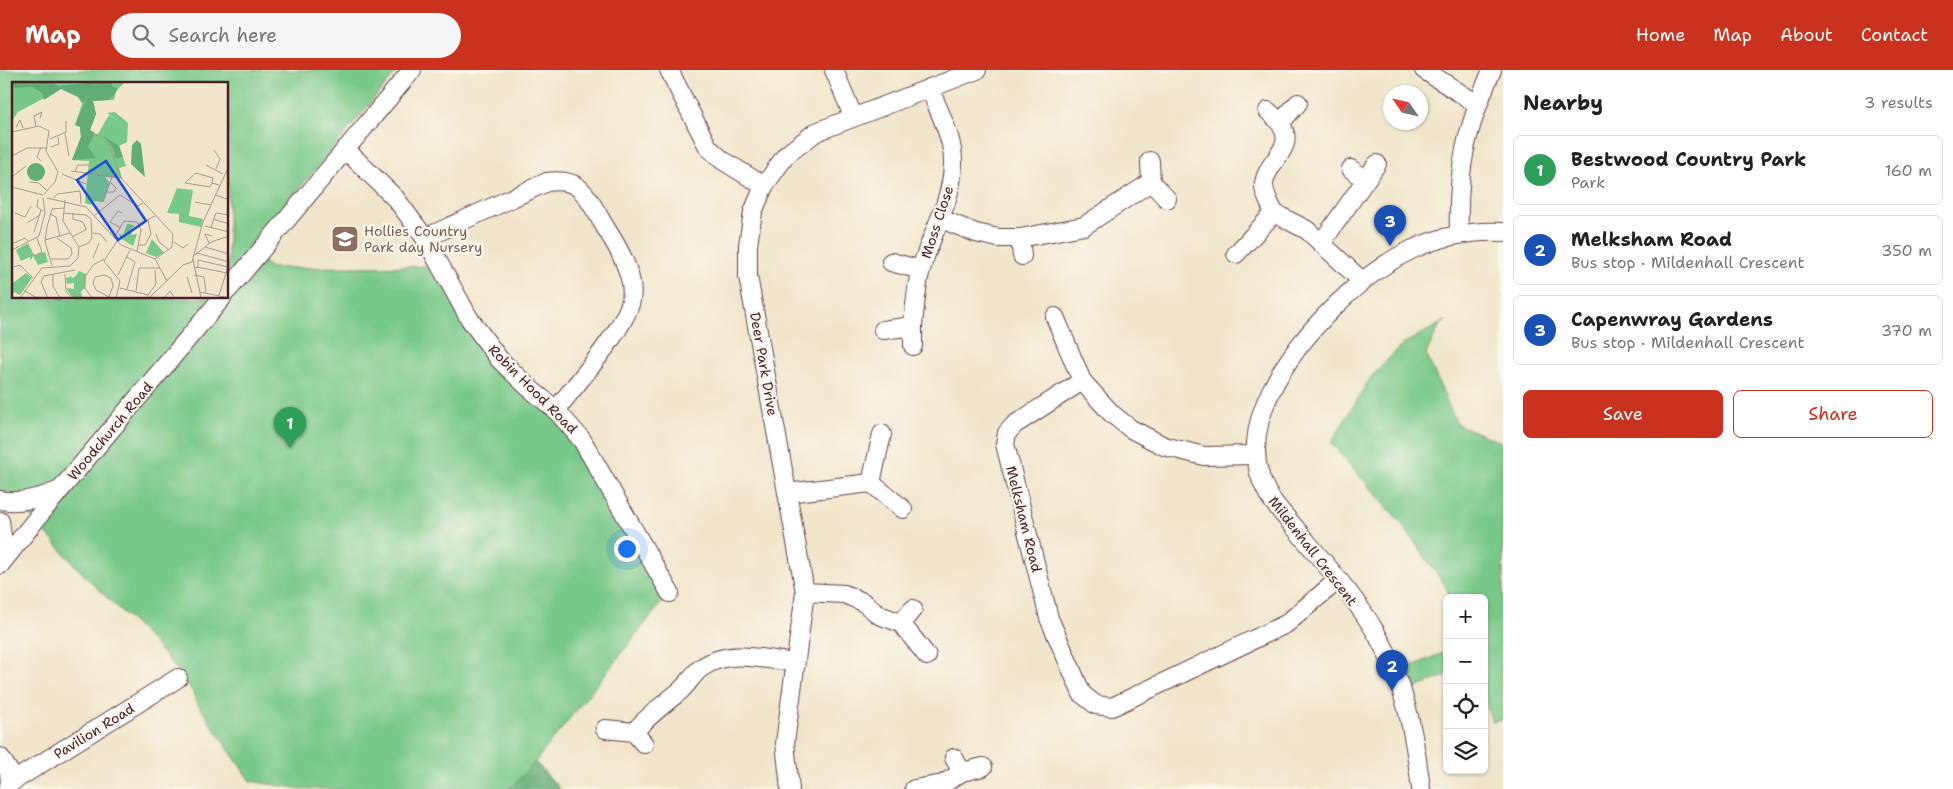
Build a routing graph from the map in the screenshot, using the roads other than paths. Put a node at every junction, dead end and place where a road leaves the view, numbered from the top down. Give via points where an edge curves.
1 (412, 70) edge
2 (834, 70) edge
3 (977, 70) edge
4 (1492, 70) edge
5 (1431, 72) edge
6 (666, 76) edge
7 (930, 88) junction
8 (1298, 103) dead end
9 (1477, 104) junction
10 (853, 116) junction
11 (345, 149) junction
12 (1150, 161) dead end
13 (1377, 164) dead end
14 (1351, 169) dead end
15 (1365, 180) junction
16 (1151, 182) junction
17 (764, 186) junction
18 (1167, 199) dead end
19 (1274, 213) junction
20 (941, 219) junction
21 (1503, 232) edge
22 (1459, 233) junction
23 (425, 238) junction
24 (1020, 238) junction
25 (1322, 242) junction
26 (1236, 254) dead end
27 (1022, 256) dead end
28 (891, 262) dead end
29 (921, 270) junction
30 (1362, 281) junction
31 (229, 289) edge
32 (221, 299) edge
33 (1055, 317) dead end
34 (913, 326) junction
35 (883, 330) dead end
36 (913, 346) dead end
37 (1082, 381) junction
38 (556, 410) junction
39 (882, 434) dead end
40 (1255, 456) junction
41 (871, 482) junction
42 (61, 490) junction
43 (787, 493) junction
44 (0, 500) edge
45 (903, 509) dead end
46 (0, 521) edge
47 (3, 562) edge
48 (1338, 580) junction
49 (805, 592) junction
50 (670, 593) dead end
51 (912, 609) dead end
52 (901, 623) junction
53 (927, 656) dead end
54 (794, 663) junction
55 (179, 679) dead end
56 (605, 729) dead end
57 (0, 757) edge
58 (983, 767) dead end
59 (9, 786) edge
60 (790, 789) edge
61 (914, 789) edge
62 (1421, 789) edge

1 - 11 street
2 - 10 street
3 - 7 street, Deer Park Drive
4 - 9 street
5 - 9 street
6 - 17 street via 708,147 722,160
7 - 10 street, Deer Park Drive
7 - 20 street, Moss Close via 949,140 953,163
8 - 19 street via 1274,117 1284,132 1282,154 1264,185
9 - 22 street via 1461,163
10 - 17 street, Deer Park Drive via 816,132 786,155
11 - 23 street, Robin Hood Road via 396,199
11 - 31 street
12 - 16 street
13 - 15 street
14 - 15 street
15 - 25 street
16 - 18 street
16 - 24 street via 1084,226
17 - 43 street, Deer Park Drive via 753,212 748,276
19 - 25 street via 1307,230
19 - 26 street
20 - 24 street via 984,235
20 - 29 street, Moss Close
21 - 22 street, Mildenhall Crescent
22 - 30 street, Mildenhall Crescent via 1412,248
23 - 38 street, Robin Hood Road via 469,318 499,359
23 - 38 street via 547,182 564,180 577,187 590,201 626,265 631,300 623,322
24 - 27 street
25 - 30 street
28 - 29 street, Moss Close
29 - 34 street, Moss Close
30 - 40 street, Mildenhall Crescent via 1318,322 1280,376 1258,427
32 - 42 street, Woodchurch Road
33 - 37 street
34 - 35 street
34 - 36 street, Moss Close
37 - 40 street via 1112,414 1131,429 1164,446 1204,456
37 - 48 street, Melksham Road via 1014,425 1007,433 1006,444 1049,618 1082,694 1096,705 1112,706 1286,624
38 - 50 street, Robin Hood Road via 570,424 597,463
39 - 41 street
40 - 48 street, Mildenhall Crescent via 1259,476 1268,495
41 - 43 street
41 - 45 street
42 - 44 street via 41,498 15,502
42 - 47 street, Woodchurch Road
43 - 49 street, Deer Park Drive
46 - 47 street
48 - 62 street, Mildenhall Crescent via 1374,630 1400,684 1414,730
49 - 52 street via 844,594 863,602 879,616
49 - 54 street, Deer Park Drive
51 - 52 street
52 - 53 street
54 - 56 street via 740,655 717,660 701,669 681,690 652,712 639,738
54 - 60 street, Deer Park Drive via 785,743
55 - 59 street, Pavilion Road
57 - 59 street, Pavilion Road via 8,771
58 - 61 street via 958,765 943,784

